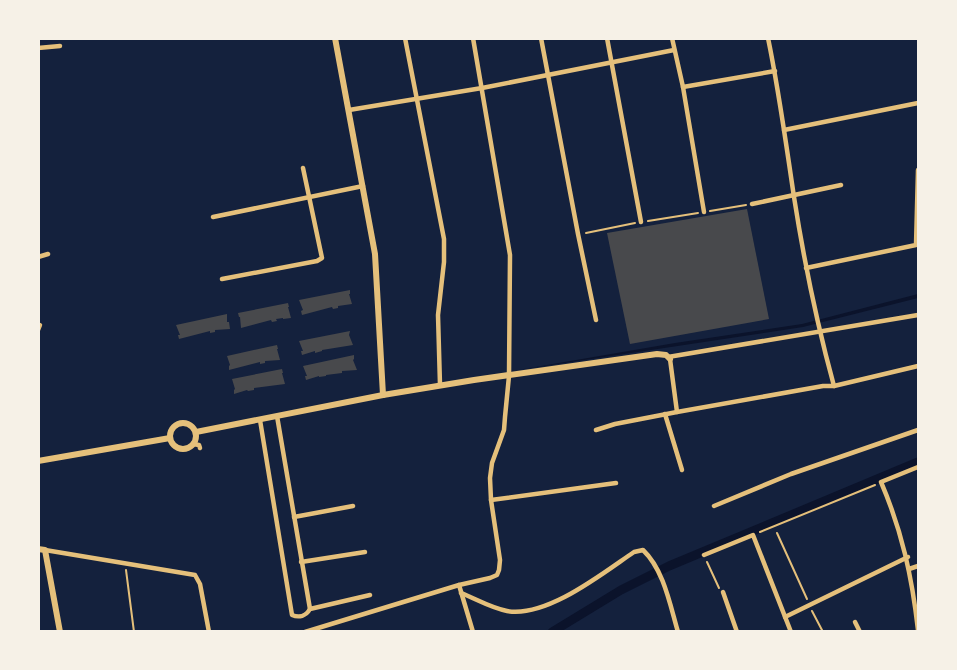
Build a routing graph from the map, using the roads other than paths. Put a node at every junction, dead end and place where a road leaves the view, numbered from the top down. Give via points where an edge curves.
1 (335, 38) edge
2 (405, 38) edge
3 (473, 38) edge
4 (541, 38) edge
5 (607, 38) edge
6 (672, 38) edge
7 (768, 38) edge
8 (61, 46) dead end
9 (38, 48) edge
10 (674, 50) junction
11 (611, 63) junction
12 (775, 71) junction
13 (548, 74) junction
14 (683, 87) junction
15 (482, 88) junction
16 (416, 98) junction
17 (919, 103) edge
18 (349, 110) junction
19 (784, 130) junction
20 (303, 168) dead end
21 (919, 170) edge
22 (363, 186) junction
23 (841, 186) dead end
24 (794, 196) junction
25 (310, 197) junction
26 (752, 204) road end
27 (704, 212) road end
28 (213, 217) dead end
29 (641, 222) road end
30 (48, 254) dead end
31 (38, 257) edge
32 (806, 268) junction
33 (222, 279) dead end
34 (919, 316) edge
35 (596, 320) dead end
36 (819, 331) junction
37 (669, 358) junction
38 (919, 366) edge
39 (509, 376) junction
40 (440, 386) junction
41 (834, 386) junction
42 (383, 396) junction
43 (677, 412) junction
44 (665, 414) junction
45 (277, 415) junction
46 (259, 419) junction
47 (596, 430) dead end
48 (919, 430) edge
49 (196, 432) junction
50 (170, 438) junction
51 (38, 461) edge
52 (919, 467) edge
53 (682, 470) dead end
54 (616, 483) dead end
55 (491, 500) junction
56 (353, 506) dead end
57 (714, 506) dead end
58 (294, 517) junction
59 (42, 550) edge
60 (365, 552) dead end
61 (704, 555) road end
62 (908, 557) junction
63 (301, 562) junction
64 (919, 566) edge
65 (909, 569) junction
66 (459, 585) junction
67 (723, 592) road end
68 (461, 593) junction
69 (370, 595) dead end
70 (310, 610) junction
71 (785, 617) junction
72 (855, 622) dead end
73 (919, 629) edge
74 (60, 632) edge
75 (209, 632) edge
76 (305, 632) edge
77 (473, 632) edge
78 (678, 632) edge
79 (737, 632) edge
80 (791, 632) edge
81 (860, 632) edge

1 - 18 main road
2 - 16 street
3 - 15 street
4 - 13 street
5 - 11 street
6 - 10 street
7 - 12 street
8 - 9 street
10 - 11 street
10 - 14 street
11 - 13 street
11 - 29 street
12 - 14 street
12 - 19 street
13 - 15 street
13 - 35 street
14 - 27 street
15 - 16 street
15 - 39 street via 510,255
16 - 18 street
16 - 40 street via 444,239 438,315
17 - 19 street
18 - 22 main road
19 - 24 street
20 - 25 street
21 - 32 street via 916,245
22 - 25 street
22 - 42 main road via 377,272
23 - 24 street
24 - 26 street
24 - 32 street
25 - 28 street
25 - 33 street via 322,258
30 - 31 street
32 - 36 street
34 - 36 street
36 - 37 street
36 - 41 street
37 - 39 main road via 657,354
37 - 43 street
38 - 41 street
39 - 40 main road
39 - 55 street via 503,430 492,463
40 - 42 main road
41 - 43 street
42 - 45 main road
43 - 44 street
44 - 47 street
44 - 53 street
45 - 46 main road
45 - 58 street
46 - 49 main road
46 - 70 street via 291,612 297,617
48 - 57 street
49 - 50 main road via 182,423 174,426
49 - 50 main road via 196,446 181,449
50 - 51 main road
52 - 62 street via 881,482
54 - 55 street
55 - 66 street via 499,570 490,578
56 - 58 street
58 - 63 street
59 - 74 main road
59 - 75 street via 195,575
60 - 63 street
61 - 71 street via 753,536
62 - 65 street
62 - 71 street
63 - 70 street
64 - 65 street
65 - 73 street
66 - 68 street
66 - 76 street
67 - 79 street
68 - 77 street
68 - 78 street via 502,610 527,610 568,596 643,550 658,572
69 - 70 street
71 - 80 street
72 - 81 street

